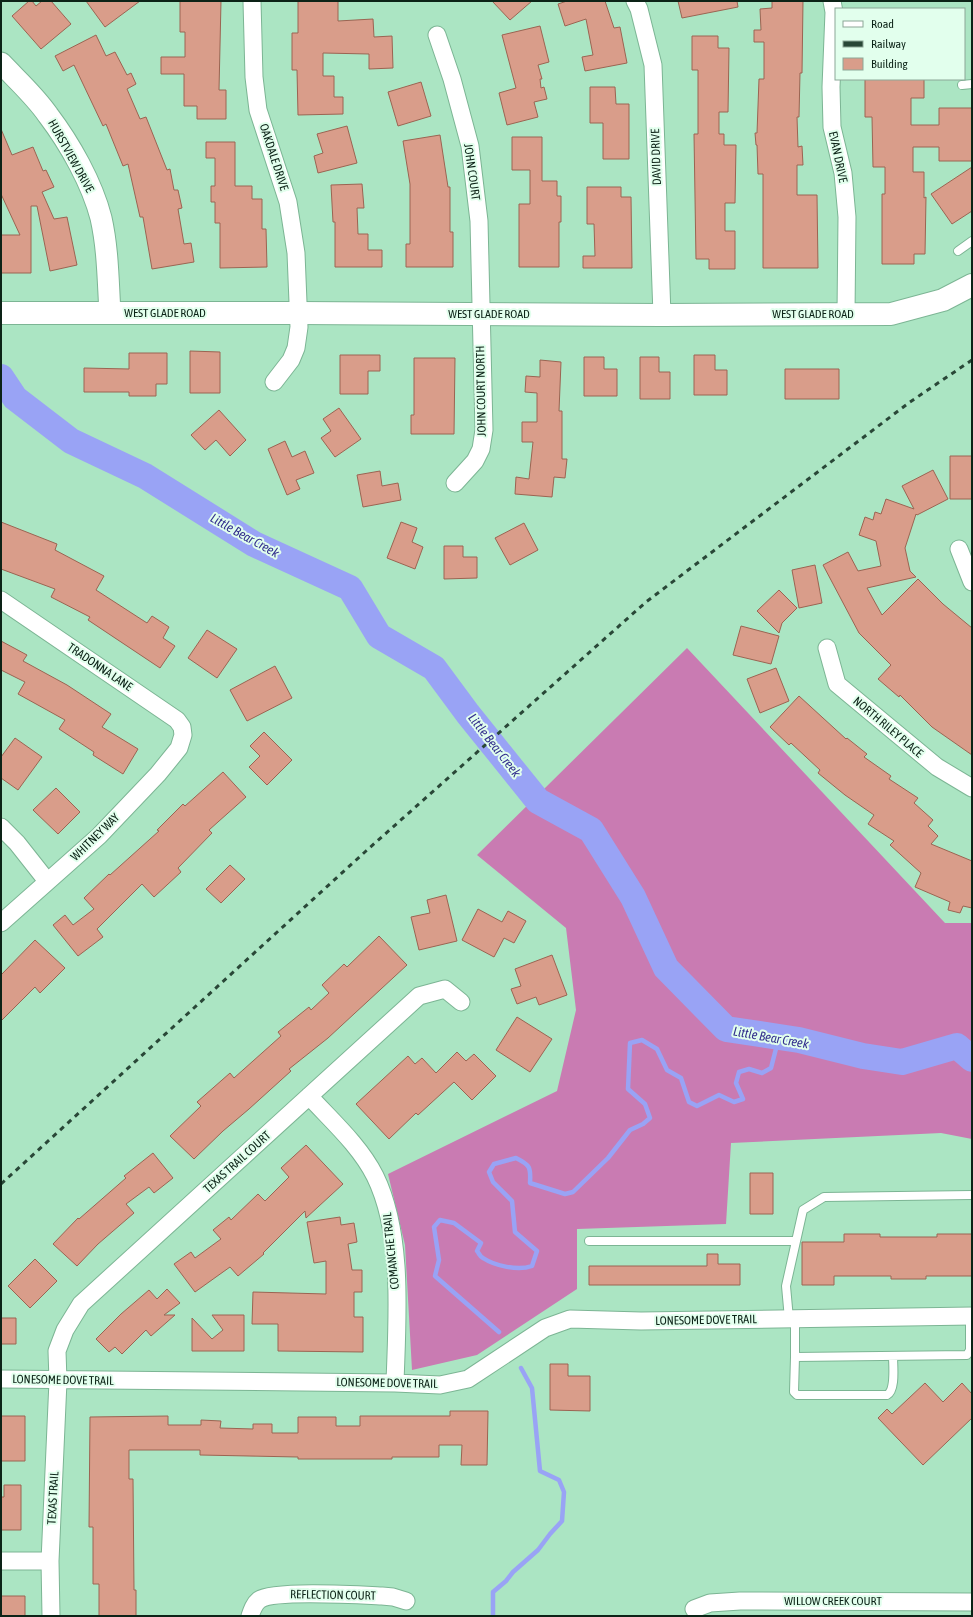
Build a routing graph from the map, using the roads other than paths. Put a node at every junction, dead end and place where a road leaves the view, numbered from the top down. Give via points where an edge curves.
1 (252, 1) edge
2 (635, 1) edge
3 (832, 1) edge
4 (437, 35) dead end
5 (1, 63) edge
6 (972, 84) edge
7 (962, 85) dead end
8 (972, 241) edge
9 (958, 251) dead end
10 (972, 285) edge
11 (5, 313) edge
12 (110, 313) junction
13 (298, 313) junction
14 (480, 314) junction
15 (846, 314) junction
16 (662, 315) junction
17 (274, 382) dead end
18 (455, 483) dead end
19 (959, 549) dead end
20 (972, 582) edge
21 (1, 600) edge
22 (827, 648) dead end
23 (180, 743) joint
24 (972, 788) edge
25 (1, 827) edge
26 (47, 881) junction
27 (1, 923) edge
28 (461, 1002) dead end
29 (309, 1096) junction
30 (972, 1195) edge
31 (796, 1241) junction
32 (589, 1242) dead end
33 (971, 1316) edge
34 (792, 1319) junction
35 (893, 1356) junction
36 (795, 1357) junction
37 (1, 1380) edge
38 (58, 1380) junction
39 (395, 1383) junction
40 (1, 1561) edge
41 (50, 1561) junction
42 (406, 1601) dead end
43 (972, 1602) edge
44 (694, 1608) dead end
45 (51, 1616) edge
46 (250, 1616) edge

1 - 13 street, OAKDALE DRIVE via 254,77 258,110 288,202 296,253
2 - 16 street, DAVID DRIVE via 653,65
3 - 15 street, EVAN DRIVE via 834,12 830,87 832,127 844,173 847,216
4 - 14 street, JOHN COURT via 470,146 479,221
5 - 12 street, HURSTVIEW DRIVE via 48,114 88,183 100,217 107,251
6 - 7 lane
8 - 9 lane
10 - 15 main road, WEST GLADE ROAD via 943,300 891,314
11 - 12 main road, WEST GLADE ROAD
12 - 13 main road, WEST GLADE ROAD
13 - 14 main road, WEST GLADE ROAD
13 - 17 street, OAKDALE DRIVE via 296,348 291,360
14 - 16 main road, WEST GLADE ROAD
14 - 18 street, JOHN COURT NORTH via 484,430 481,449 475,461
15 - 16 main road, WEST GLADE ROAD
19 - 20 street
21 - 23 street, TRADONNA LANE via 178,720 182,727
22 - 24 street, NORTH RILEY PLACE via 837,684 936,767
23 - 26 street, WHITNEY WAY via 179,748 158,774 99,836
25 - 26 street
26 - 27 street, WHITNEY WAY
28 - 29 street, TEXAS TRAIL COURT via 445,988 419,996
29 - 38 street, TEXAS TRAIL COURT via 81,1304 65,1330 57,1351
29 - 39 street, COMANCHE TRAIL via 356,1148 374,1176 388,1212 394,1252 397,1307
30 - 31 lane via 824,1197 803,1210
31 - 32 lane
31 - 34 lane via 786,1286
33 - 34 street, LONESOME DOVE TRAIL
33 - 35 lane via 970,1350 967,1355
34 - 36 lane
34 - 39 street, LONESOME DOVE TRAIL via 570,1319 545,1328 468,1379 440,1385
35 - 36 lane
35 - 36 lane via 893,1388 890,1393 879,1395 797,1395 794,1392
37 - 38 street, LONESOME DOVE TRAIL
38 - 39 street, LONESOME DOVE TRAIL
38 - 41 street, TEXAS TRAIL
40 - 41 street
41 - 45 street, TEXAS TRAIL
42 - 46 street, REFLECTION COURT via 382,1596 278,1594 260,1599
43 - 44 street, WILLOW CREEK COURT via 740,1601 710,1603

